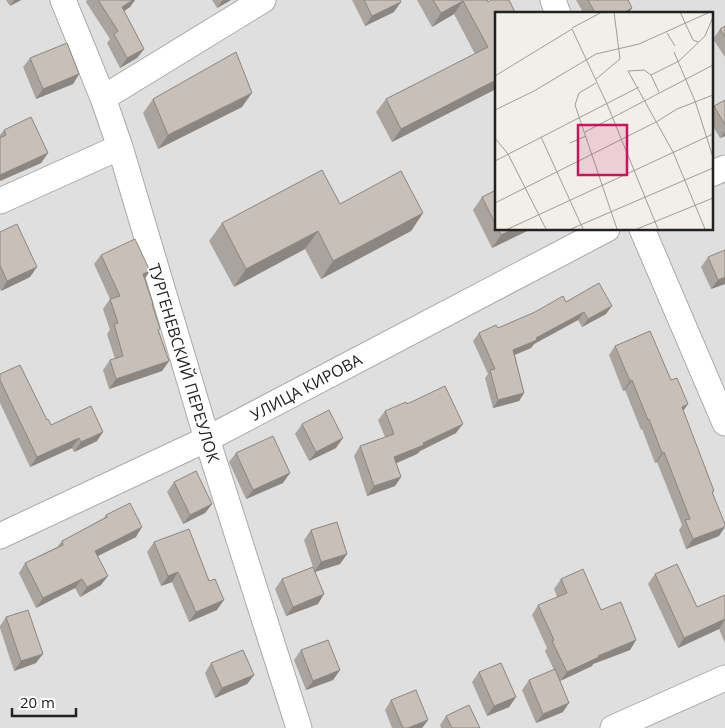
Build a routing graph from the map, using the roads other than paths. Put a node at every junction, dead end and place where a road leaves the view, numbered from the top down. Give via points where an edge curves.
1 (63, 0) edge
2 (263, 0) edge
3 (553, 0) edge
4 (557, 12) edge
5 (103, 98) junction
6 (120, 147) junction
7 (725, 168) edge
8 (712, 174) edge
9 (0, 201) edge
10 (604, 230) edge
11 (642, 230) edge
12 (725, 422) edge
13 (206, 439) junction
14 (0, 536) edge
15 (725, 678) edge
16 (299, 728) edge
17 (613, 728) edge

1 - 5 street, ТУРГЕНЕВСКИЙ ПЕРЕУЛОК
2 - 5 street
3 - 4 street
5 - 6 street, ТУРГЕНЕВСКИЙ ПЕРЕУЛОК
6 - 9 street
6 - 13 street, ТУРГЕНЕВСКИЙ ПЕРЕУЛОК
7 - 8 street
10 - 13 street, УЛИЦА КИРОВА
11 - 12 street
13 - 14 street, УЛИЦА КИРОВА
13 - 16 street, ТУРГЕНЕВСКИЙ ПЕРЕУЛОК
15 - 17 street

